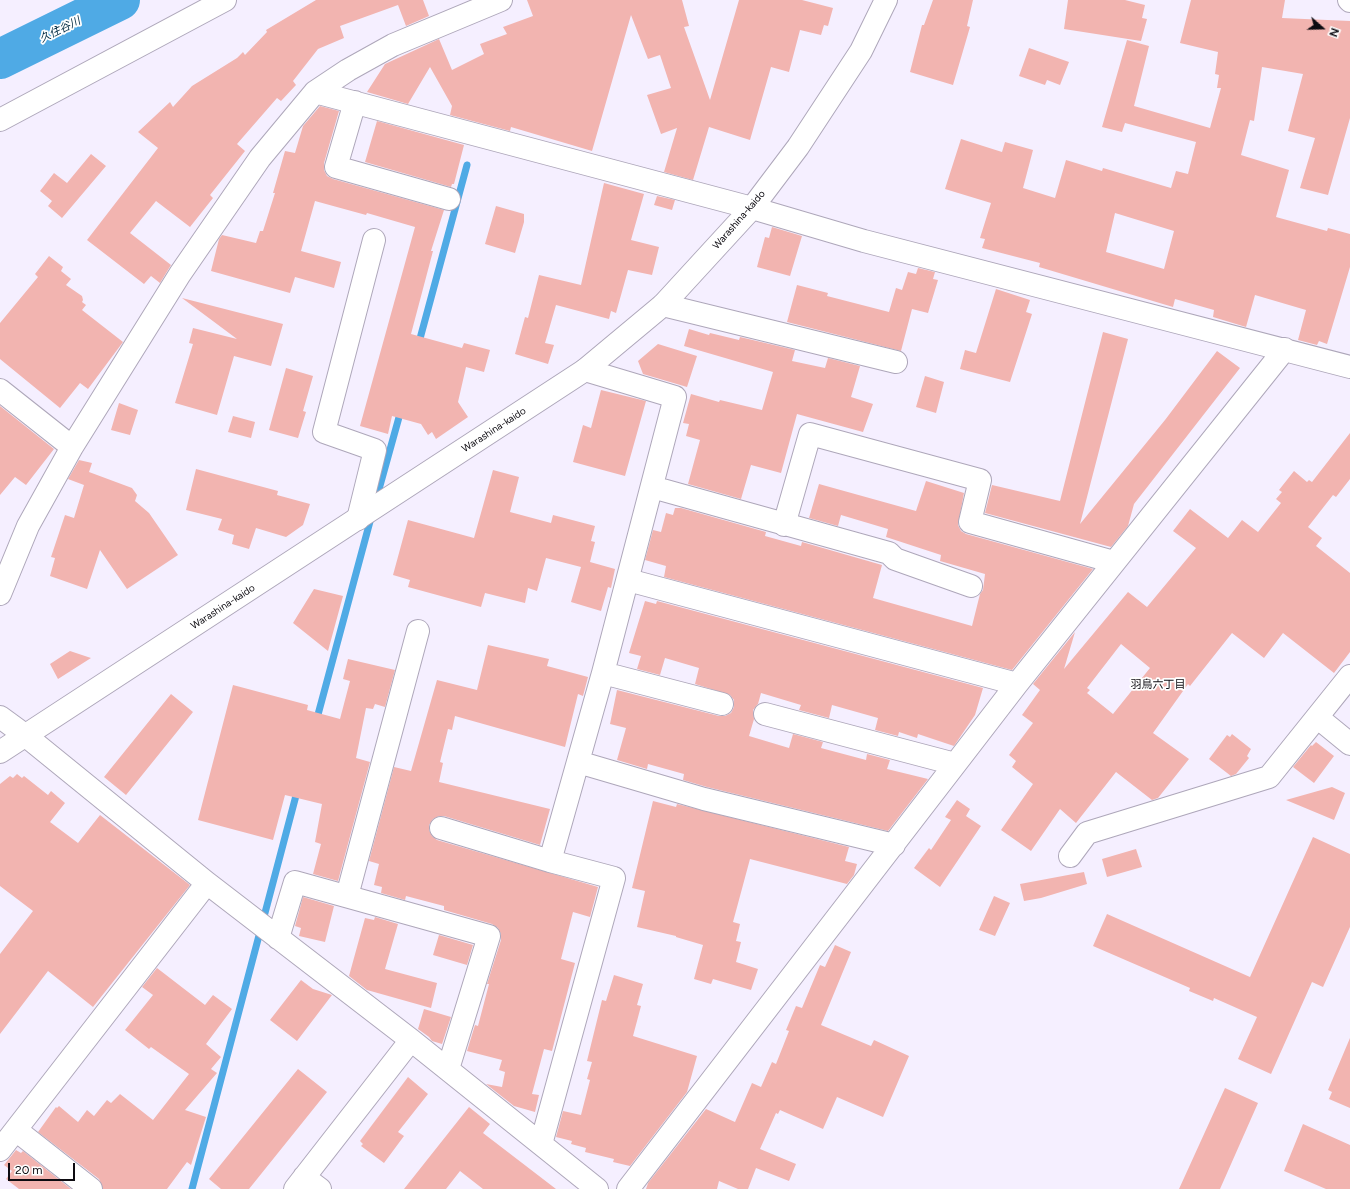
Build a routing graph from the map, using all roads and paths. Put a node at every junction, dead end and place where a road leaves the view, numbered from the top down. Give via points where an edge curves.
1 (225, 0) edge
2 (501, 0) edge
3 (886, 0) edge
4 (315, 92) junction
5 (356, 102) junction
6 (0, 120) edge
7 (448, 199) dead end
8 (752, 208) junction
9 (374, 240) dead end
10 (663, 305) junction
11 (1285, 349) junction
12 (896, 362) dead end
13 (1350, 367) edge
14 (585, 370) junction
15 (0, 390) edge
16 (72, 447) junction
17 (652, 487) junction
18 (358, 519) junction
19 (784, 525) junction
20 (1114, 562) junction
21 (628, 580) junction
22 (971, 586) dead end
23 (0, 594) edge
24 (418, 631) dead end
25 (603, 673) junction
26 (1350, 676) edge
27 (1017, 684) junction
28 (722, 704) dead end
29 (765, 714) dead end
30 (0, 717) edge
31 (1317, 717) junction
32 (26, 736) junction
33 (1350, 744) edge
34 (0, 752) edge
35 (578, 762) junction
36 (955, 764) junction
37 (441, 828) dead end
38 (894, 845) junction
39 (1070, 856) dead end
40 (550, 861) junction
41 (207, 883) junction
42 (347, 896) junction
43 (278, 938) junction
44 (412, 1040) junction
45 (448, 1070) junction
46 (16, 1130) junction
47 (541, 1144) junction
48 (0, 1150) edge
49 (306, 1185) edge
50 (91, 1189) edge
51 (597, 1189) edge
52 (628, 1189) edge

1 - 6 main road
2 - 4 main road via 393,45
3 - 8 main road, Warashina-kaido via 861,51 798,148
4 - 5 main road
4 - 16 main road via 260,158 184,268
5 - 7 main road via 336,167
5 - 8 main road
8 - 10 main road, Warashina-kaido
8 - 11 main road via 864,241
9 - 18 main road via 324,432 375,450
10 - 12 main road
10 - 14 main road, Warashina-kaido
11 - 13 main road
11 - 20 main road
14 - 17 main road via 676,397
14 - 18 main road, Warashina-kaido
15 - 16 main road
16 - 23 main road via 28,526
17 - 19 main road
17 - 21 main road
18 - 32 main road, Warashina-kaido
19 - 20 main road via 810,434 980,480 970,522
19 - 22 main road via 889,553 895,559
20 - 27 main road
21 - 25 main road
21 - 27 main road
24 - 42 main road
25 - 28 main road
25 - 35 main road
26 - 31 main road
27 - 36 main road
29 - 36 main road
30 - 32 main road
31 - 33 main road
31 - 39 main road via 1269,777 1087,833
32 - 34 main road, Warashina-kaido
32 - 41 main road
35 - 38 main road via 704,799
35 - 40 main road
36 - 38 main road
37 - 40 main road
38 - 52 main road
40 - 47 main road via 614,878
41 - 43 main road
41 - 46 main road
42 - 43 main road via 295,882
42 - 45 main road via 489,936
43 - 44 main road
44 - 45 main road
44 - 49 main road
45 - 47 main road
46 - 48 main road
46 - 50 main road
47 - 51 main road

